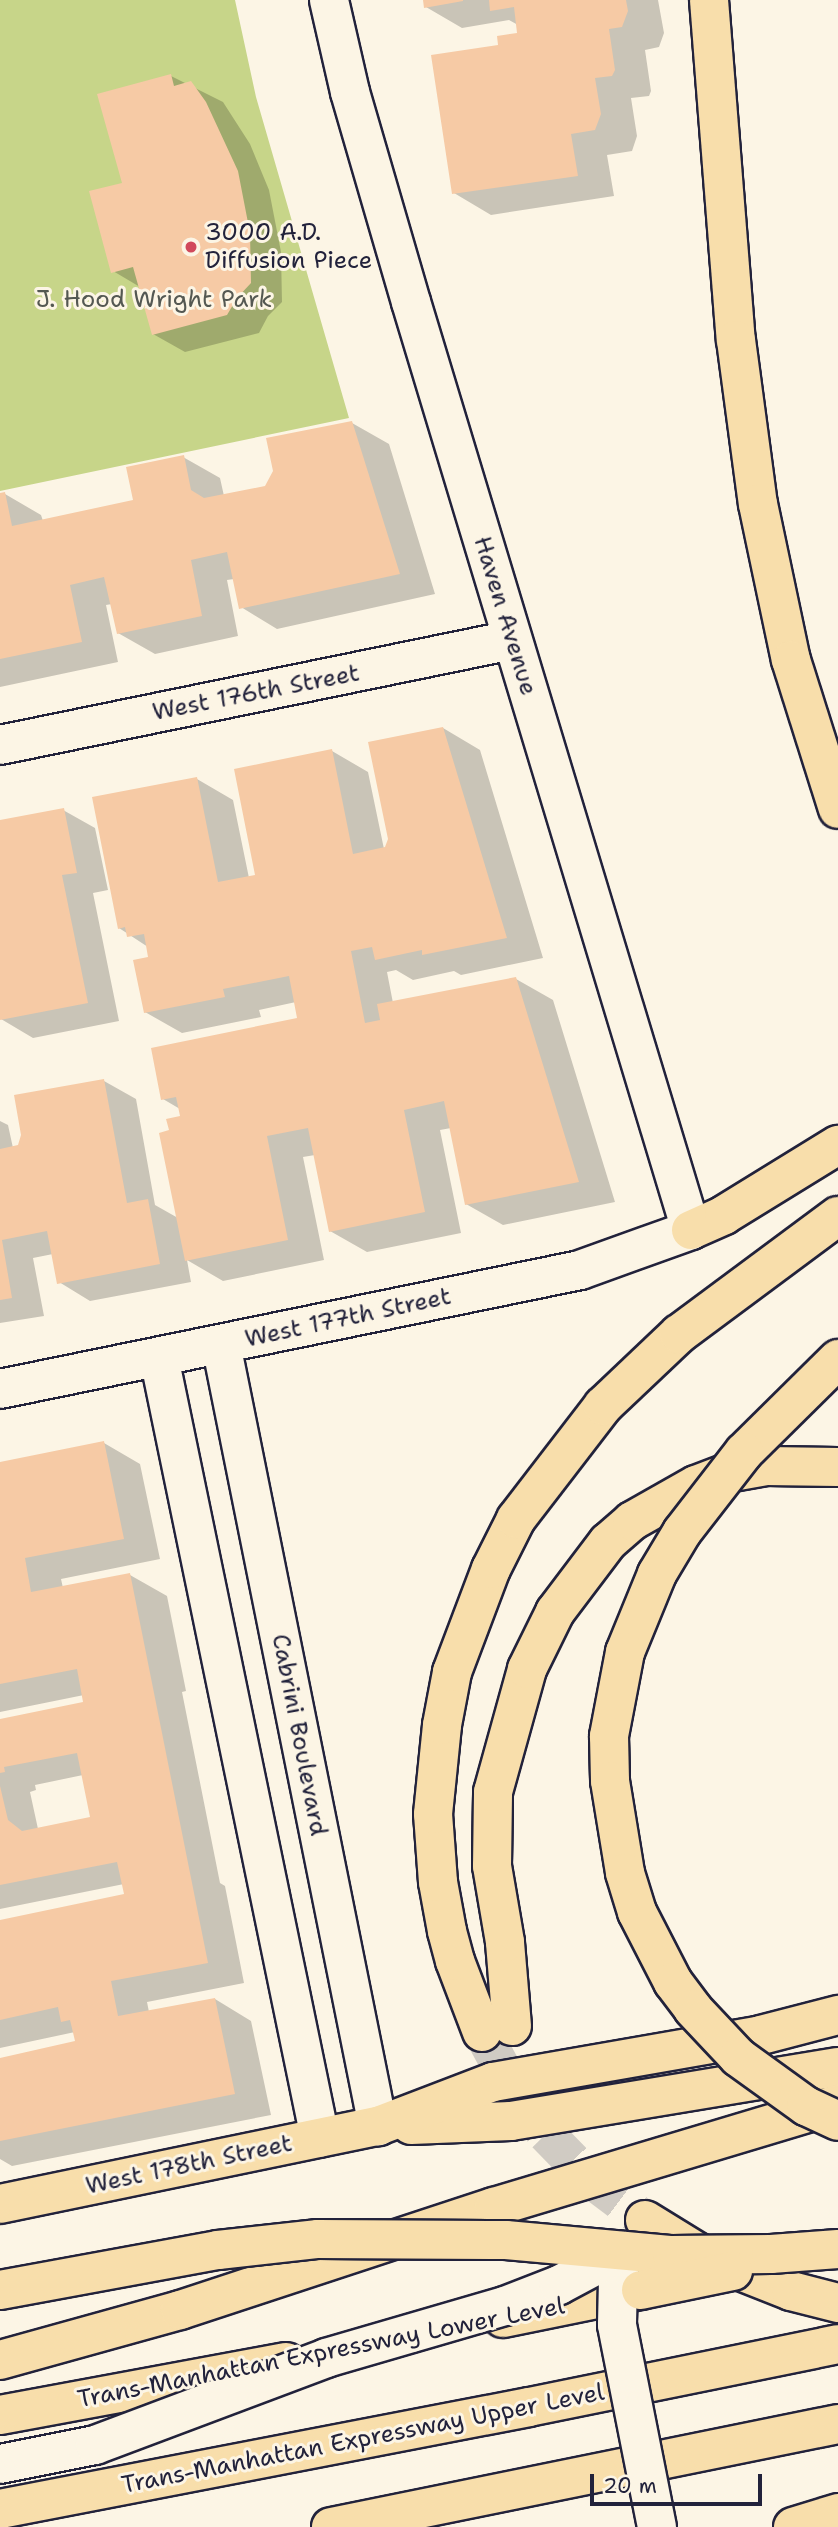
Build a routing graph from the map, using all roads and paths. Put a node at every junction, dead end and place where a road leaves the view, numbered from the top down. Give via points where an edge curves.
1 (329, 0) edge
2 (709, 0) edge
3 (512, 640) junction
4 (0, 745) edge
5 (838, 809) edge
6 (838, 1145) edge
7 (838, 1216) edge
8 (691, 1230) junction
9 (221, 1344) junction
10 (159, 1357) junction
11 (838, 1359) edge
12 (0, 1389) edge
13 (838, 1467) edge
14 (838, 2015) edge
15 (838, 2067) edge
16 (838, 2104) edge
17 (838, 2121) edge
18 (378, 2126) junction
19 (320, 2138) junction
20 (0, 2204) edge
21 (645, 2220) tunnel mouth
22 (838, 2249) edge
23 (623, 2251) junction
24 (0, 2290) edge
25 (838, 2303) edge
26 (838, 2344) edge
27 (0, 2360) edge
28 (0, 2415) edge
29 (838, 2424) edge
30 (0, 2464) edge
31 (0, 2509) edge
32 (838, 2513) edge
33 (331, 2527) edge
34 (657, 2527) edge
35 (793, 2527) edge

1 - 3 street, Haven Avenue via 350,92
2 - 5 main road via 737,351 755,491 791,660
3 - 4 street, West 176th Street
3 - 8 street, Haven Avenue
6 - 8 main road via 724,1215
7 - 13 main road via 679,1334 611,1397 543,1480 516,1519 491,1569 452,1672 433,1814 438,1882 455,1961 497,2029 505,1942 492,1866 493,1792 527,1669 555,1612 608,1542 632,1521 685,1490 727,1473 766,1465
8 - 9 street, West 177th Street via 580,1270
9 - 10 street, West 177th Street
9 - 18 street, Cabrini Boulevard
10 - 12 street, West 177th Street
10 - 19 street
11 - 17 main road, bridge via 744,1452 682,1532 657,1574 629,1641 609,1736 610,1780 625,1873 655,1952 693,2009 738,2057 806,2106
14 - 18 main road via 761,2035 493,2082
15 - 18 main road via 511,2121
16 - 27 main road via 494,2207 180,2310
18 - 19 main road, West 178th Street
19 - 20 main road, West 178th Street
21 - 25 main road via 728,2266 791,2291
22 - 23 main road, bridge via 722,2255
22 - 28 main road, Trans-Manhattan Expressway Lower Level, bridge via 297,2360
23 - 24 main road, bridge via 481,2239 318,2239 218,2250
23 - 30 street, bridge via 559,2286 505,2306 327,2358 94,2445
23 - 34 street, bridge via 617,2325
26 - 31 main road, Trans-Manhattan Expressway Upper Level
29 - 33 main road
32 - 35 main road

